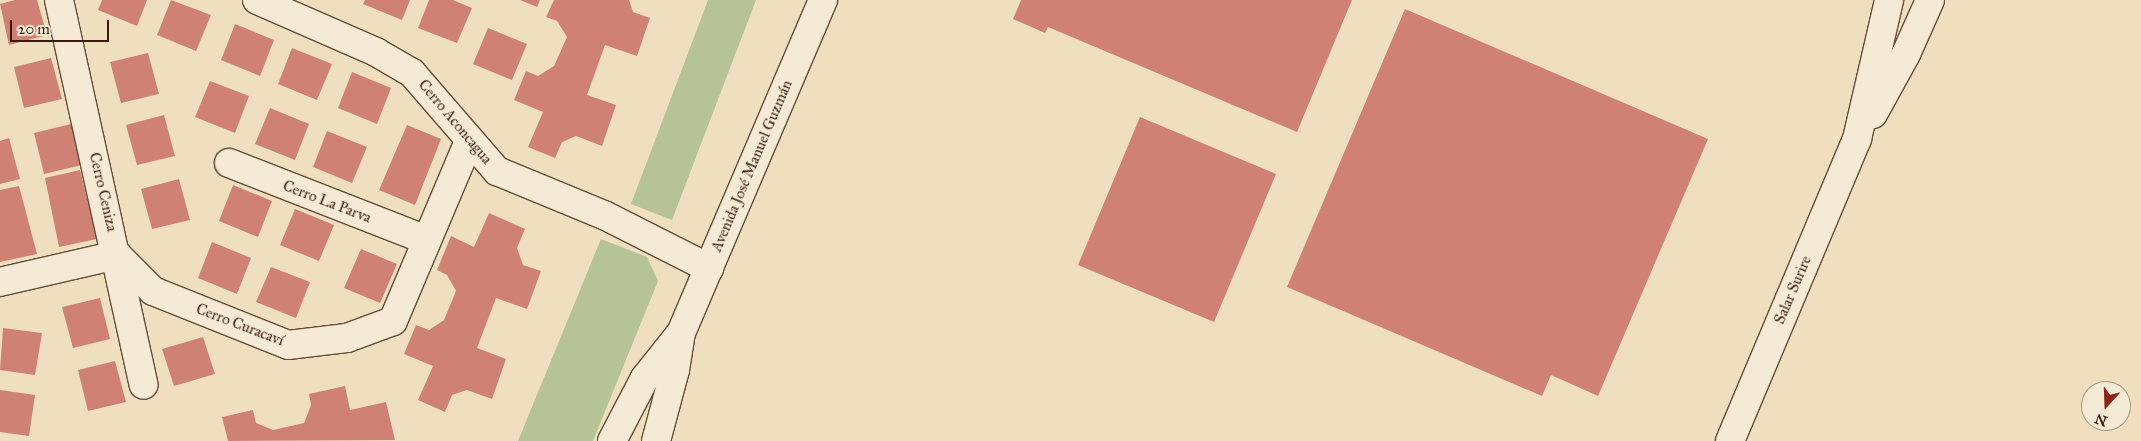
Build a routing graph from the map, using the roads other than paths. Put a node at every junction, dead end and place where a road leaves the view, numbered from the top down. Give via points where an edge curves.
1 (59, 0) edge
2 (257, 0) edge
3 (823, 0) edge
4 (1889, 0) edge
5 (1930, 0) edge
6 (1857, 138) junction
7 (469, 141) junction
8 (229, 163) dead end
9 (426, 240) junction
10 (117, 255) junction
11 (709, 268) junction
12 (0, 282) edge
13 (681, 333) junction
14 (144, 385) dead end
15 (612, 441) edge
16 (656, 441) edge
17 (1730, 441) edge

1 - 10 street, Cerro Ceniza
2 - 7 street, Cerro Aconcagua via 376,52 412,73
3 - 11 street, Avenida José Manuel Guzmán
4 - 6 street, Salar Surire
5 - 6 street, Salar Surire via 1893,81
6 - 17 street, Salar Surire
7 - 9 street, Cerro Curacaví
7 - 11 street, Cerro Aconcagua via 485,160 513,180 604,216
8 - 9 street, Cerro La Parva
9 - 10 street, Cerro Curacaví via 393,320 347,338 288,345 152,291
10 - 12 street
10 - 14 street, Cerro Ceniza
11 - 13 street, Avenida José Manuel Guzmán
13 - 15 street, Avenida José Manuel Guzmán via 645,378
13 - 16 street, Avenida José Manuel Guzmán

